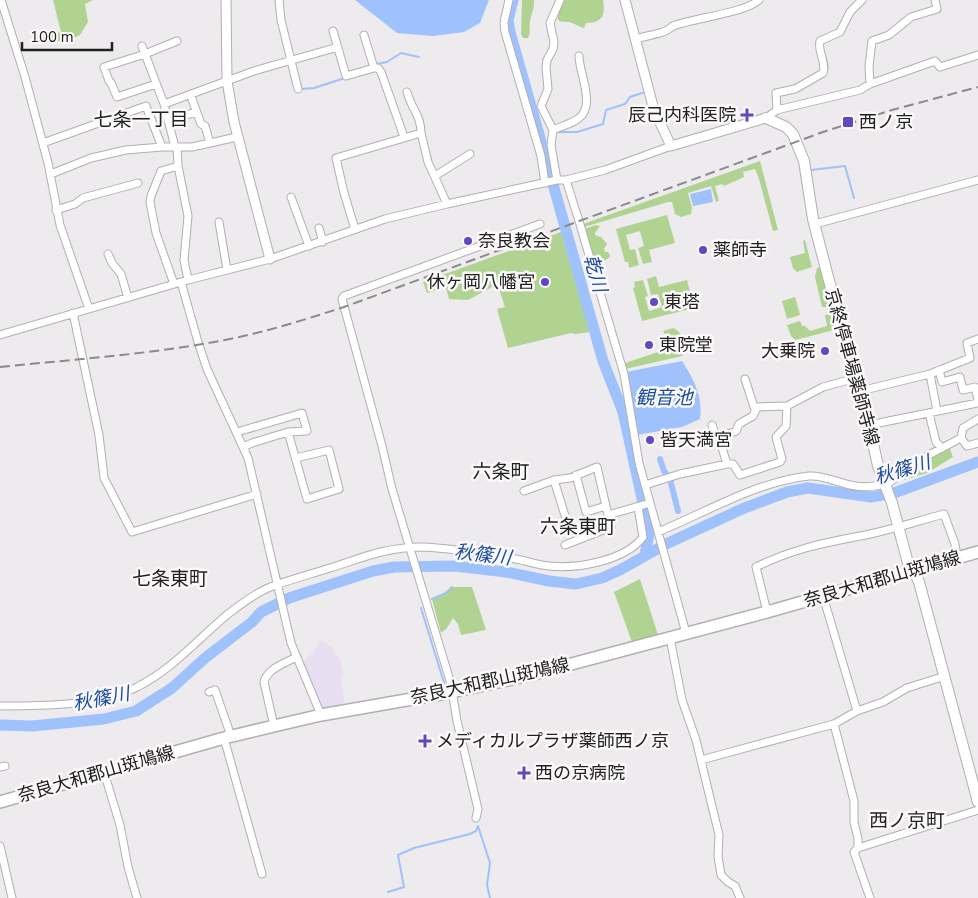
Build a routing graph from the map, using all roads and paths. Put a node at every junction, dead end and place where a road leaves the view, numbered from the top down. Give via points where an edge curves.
1 (1, 0) edge
2 (226, 0) edge
3 (279, 0) edge
4 (509, 0) edge
5 (560, 0) edge
6 (625, 0) edge
7 (862, 0) edge
8 (935, 0) edge
9 (756, 1) edge
10 (333, 31) dead end
11 (364, 35) dead end
12 (636, 39) junction
13 (177, 41) dead end
14 (142, 46) dead end
15 (338, 46) junction
16 (145, 54) junction
17 (579, 56) dead end
18 (978, 56) edge
19 (290, 60) junction
20 (374, 68) junction
21 (227, 81) junction
22 (156, 84) junction
23 (870, 84) junction
24 (298, 89) dead end
25 (407, 92) dead end
26 (192, 99) dead end
27 (164, 104) junction
28 (777, 110) junction
29 (196, 112) junction
30 (766, 118) junction
31 (168, 121) junction
32 (553, 130) junction
33 (421, 133) junction
34 (237, 137) junction
35 (404, 137) junction
36 (43, 143) junction
37 (210, 143) junction
38 (671, 146) junction
39 (162, 147) junction
40 (176, 147) junction
41 (470, 154) dead end
42 (178, 166) junction
43 (51, 174) junction
44 (434, 176) junction
45 (557, 180) junction
46 (566, 180) junction
47 (978, 180) edge
48 (138, 183) dead end
49 (545, 183) junction
50 (291, 197) dead end
51 (447, 204) junction
52 (56, 210) junction
53 (219, 222) dead end
54 (540, 224) dead end
55 (815, 224) junction
56 (319, 228) dead end
57 (355, 229) junction
58 (323, 242) junction
59 (309, 246) junction
60 (108, 254) dead end
61 (270, 259) junction
62 (227, 270) junction
63 (181, 282) junction
64 (128, 298) junction
65 (88, 309) junction
66 (73, 313) junction
67 (0, 335) edge
68 (978, 340) edge
69 (939, 370) junction
70 (930, 374) junction
71 (856, 378) junction
72 (745, 379) dead end
73 (860, 391) junction
74 (978, 402) edge
75 (787, 406) junction
76 (755, 410) junction
77 (937, 411) junction
78 (929, 413) junction
79 (978, 419) edge
80 (712, 425) dead end
81 (870, 425) junction
82 (237, 432) junction
83 (288, 432) junction
84 (719, 438) junction
85 (961, 438) junction
86 (978, 443) edge
87 (243, 447) junction
88 (942, 448) junction
89 (296, 458) junction
90 (727, 464) junction
91 (576, 475) junction
92 (554, 480) junction
93 (645, 485) junction
94 (885, 486) junction
95 (524, 491) dead end
96 (257, 494) junction
97 (650, 503) junction
98 (606, 506) junction
99 (638, 507) junction
100 (608, 515) junction
101 (564, 524) dead end
102 (899, 526) junction
103 (658, 532) junction
104 (565, 545) dead end
105 (410, 548) junction
106 (978, 552) edge
107 (957, 558) junction
108 (914, 571) junction
109 (278, 587) junction
110 (823, 596) junction
111 (767, 612) junction
112 (686, 633) junction
113 (670, 638) junction
114 (296, 657) junction
115 (945, 676) junction
116 (215, 690) dead end
117 (452, 692) junction
118 (0, 706) edge
119 (857, 711) junction
120 (321, 715) junction
121 (834, 724) junction
122 (274, 726) junction
123 (228, 737) junction
124 (701, 760) junction
125 (104, 772) junction
126 (0, 802) edge
127 (978, 802) edge
128 (978, 810) edge
129 (476, 818) dead end
130 (858, 848) junction
131 (1, 851) edge
132 (262, 874) dead end
133 (12, 898) edge
134 (137, 898) edge
135 (740, 898) edge
136 (870, 898) edge

1 - 36 street
2 - 21 street
3 - 19 street
4 - 49 street via 505,32 541,156
5 - 32 street via 550,23 554,42 547,60 548,89 541,106
6 - 12 street
7 - 28 street via 850,12 840,32 820,41 825,65 823,73 795,89 776,93
8 - 23 street via 937,9 911,18 889,35 872,41
9 - 12 street
10 - 15 street
11 - 20 street
12 - 38 street via 654,110
13 - 16 street
14 - 16 street
15 - 19 street
15 - 20 street via 346,76
16 - 22 street
16 - 22 street via 104,66 109,81 117,97
17 - 32 street via 585,87 585,110 578,120
18 - 23 street via 940,67 935,61
19 - 21 street
19 - 24 street
20 - 35 street via 381,72
21 - 27 street
21 - 34 street
22 - 27 street
23 - 28 street via 860,90
25 - 33 street via 419,118
26 - 29 street
27 - 31 street
28 - 30 street
29 - 31 street
29 - 37 street
30 - 38 street
30 - 55 main road, 京終停車場薬師寺線 via 786,127 800,148
31 - 40 street
32 - 45 street via 551,145
33 - 35 street
33 - 44 street
34 - 37 street
34 - 61 street
35 - 57 street via 336,158
36 - 39 street via 146,106
36 - 43 street
37 - 40 street
38 - 46 street via 605,170
39 - 40 street
39 - 43 street via 126,150 91,158
40 - 42 street
41 - 44 street
42 - 63 street via 188,216
42 - 63 street via 161,171 150,202 156,233
43 - 52 street
44 - 51 street
45 - 46 street
45 - 49 street
46 - 93 street via 624,374
47 - 55 street
48 - 52 street via 83,198
49 - 51 street
50 - 59 street
51 - 57 street
52 - 65 street
53 - 62 street
54 - 105 street via 342,299
55 - 71 main road, 京終停車場薬師寺線
56 - 58 street
57 - 58 street
58 - 59 street
59 - 61 street
60 - 64 street via 121,274
61 - 62 street
62 - 63 street
63 - 64 street
63 - 82 street via 208,369
64 - 65 street
65 - 66 street
66 - 67 street
66 - 96 street via 99,435 104,478 132,532
68 - 69 street via 966,343 970,358
69 - 70 street
69 - 74 street via 942,382 960,377 963,390 975,387
70 - 73 street
70 - 77 street
71 - 73 main road, 京終停車場薬師寺線
71 - 75 street via 823,386
72 - 76 street
73 - 81 main road, 京終停車場薬師寺線
74 - 77 street
75 - 76 street via 757,407
75 - 90 street via 786,426 776,437 782,458 780,462 740,475 733,464
76 - 84 street via 736,431
77 - 78 street
78 - 81 street
78 - 88 street via 936,442
79 - 85 street via 963,428
80 - 84 street
81 - 94 main road, 京終停車場薬師寺線
82 - 83 street via 302,413 307,430
82 - 87 street
83 - 87 street
83 - 89 street
84 - 90 street
85 - 86 street via 967,446
85 - 88 street
87 - 96 street
88 - 94 street
89 - 89 street via 306,499 339,489 329,450
90 - 93 street
91 - 92 street
91 - 98 street via 586,512
91 - 98 street via 597,467
92 - 95 street
92 - 101 street via 566,519
93 - 97 street
94 - 102 main road, 京終停車場薬師寺線
94 - 103 street via 860,486 810,476 754,490
96 - 109 street
97 - 99 street
97 - 103 street
98 - 100 street
99 - 100 street
99 - 105 street via 643,538 637,545 615,557 583,566 549,566 461,551
100 - 104 street via 611,527
102 - 107 street via 944,514
102 - 108 main road, 京終停車場薬師寺線 via 909,566
102 - 111 street via 801,548 756,567
103 - 112 street
105 - 109 street via 380,552
105 - 117 street
106 - 107 main road, 奈良大和郡山斑鳩線
107 - 108 main road, 奈良大和郡山斑鳩線
108 - 110 main road, 奈良大和郡山斑鳩線
108 - 115 main road, 京終停車場薬師寺線
109 - 114 street
109 - 118 street via 255,596 229,614 154,678 138,687 97,700 31,707
110 - 111 main road, 奈良大和郡山斑鳩線
110 - 119 street
111 - 112 main road, 奈良大和郡山斑鳩線
112 - 113 main road, 奈良大和郡山斑鳩線
113 - 117 main road, 奈良大和郡山斑鳩線
113 - 124 street via 682,700
114 - 120 street
114 - 122 street via 270,671 264,682
115 - 119 street via 907,688 884,702
115 - 127 main road, 京終停車場薬師寺線
116 - 123 street
117 - 120 main road, 奈良大和郡山斑鳩線
117 - 129 street via 478,809
119 - 121 street
120 - 122 main road, 奈良大和郡山斑鳩線
121 - 124 street
121 - 130 street via 854,801
122 - 123 main road, 奈良大和郡山斑鳩線
123 - 125 main road, 奈良大和郡山斑鳩線
123 - 132 street
124 - 135 street via 719,835 721,875 735,886
125 - 126 main road, 奈良大和郡山斑鳩線
125 - 134 street
128 - 130 street
130 - 136 street via 854,852
131 - 133 street

